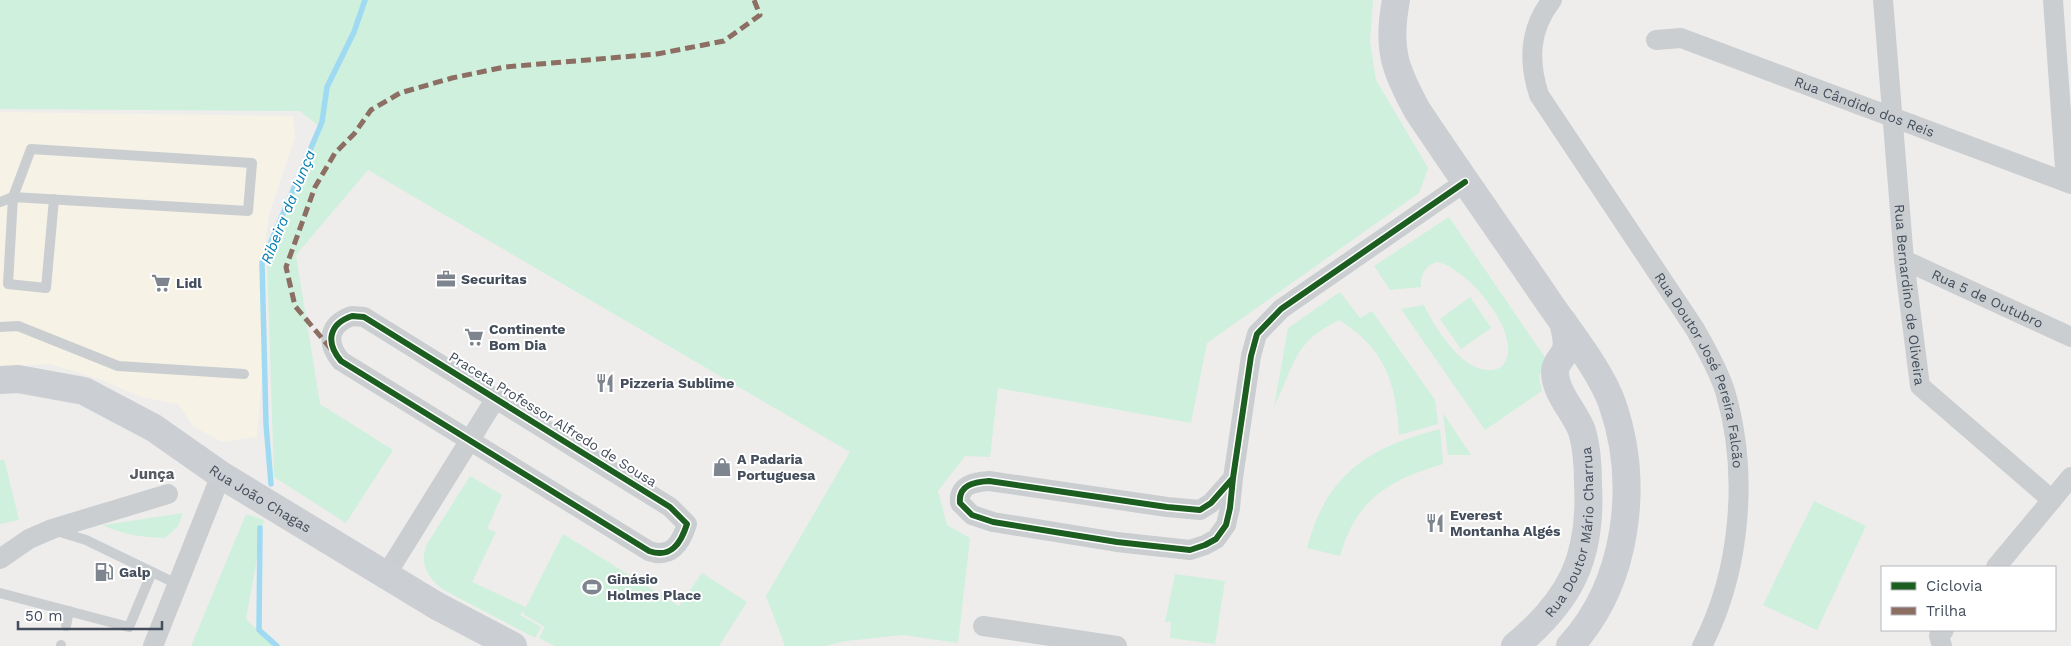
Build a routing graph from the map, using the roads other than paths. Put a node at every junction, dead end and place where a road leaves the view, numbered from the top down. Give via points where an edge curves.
1 (1396, 0) edge
2 (1552, 0) edge
3 (1884, 0) edge
4 (2053, 0) edge
5 (1656, 40) dead end
6 (1893, 119) junction
7 (1465, 182) junction
8 (2068, 183) edge
9 (13, 197) junction
10 (54, 199) junction
11 (0, 202) edge
12 (1904, 260) junction
13 (1563, 322) junction
14 (0, 327) edge
15 (2071, 338) edge
16 (1592, 367) junction
17 (1555, 372) junction
18 (244, 374) dead end
19 (0, 380) edge
20 (496, 398) junction
21 (469, 440) junction
22 (221, 475) junction
23 (2071, 477) edge
24 (1233, 478) junction
25 (168, 494) dead end
26 (2052, 500) junction
27 (52, 529) junction
28 (0, 559) edge
29 (1997, 566) edge
30 (152, 572) junction
31 (386, 574) junction
32 (177, 584) junction
33 (0, 592) edge
34 (69, 611) junction
35 (66, 626) dead end
36 (983, 626) dead end
37 (1943, 631) edge
38 (153, 646) edge
39 (513, 646) edge
40 (1117, 646) edge
41 (1515, 646) edge
42 (1570, 646) edge
43 (1702, 646) edge
44 (1942, 646) edge

1 - 7 street via 1392,43 1403,85
2 - 43 street, Rua Doutor José Pereira Falcão via 1537,26 1531,48 1534,79 1545,106 1695,329 1725,390 1734,442 1738,498 1736,535 1720,602
3 - 6 street, Rua Bernardino de Oliveira
4 - 8 street
5 - 6 street, Rua Cândido dos Reis via 1681,38
6 - 8 street, Rua Cândido dos Reis
6 - 12 street, Rua Bernardino de Oliveira
7 - 13 street
7 - 24 street via 1281,309 1263,326 1250,356
9 - 10 lane
9 - 10 lane via 8,284 46,288
9 - 10 lane via 31,149 252,163 248,211
9 - 11 lane
12 - 15 street, Rua 5 de Outubro
12 - 26 street, Rua Bernardino de Oliveira via 1920,386
13 - 16 street
13 - 17 street via 1567,343
14 - 18 lane via 18,326 118,366
16 - 17 street via 1574,363
16 - 42 street via 1612,403 1618,427 1627,487 1625,517 1608,586 1594,613
17 - 41 street, Rua Doutor Mário Charrua via 1582,431 1586,450 1590,507 1587,528 1583,555 1569,586 1552,610
19 - 22 street, Rua João Chagas via 18,379 84,391 154,428
20 - 21 street, Praceta Professor Alfredo de Sousa
20 - 21 street, Praceta Professor Alfredo de Sousa via 364,317 340,320 333,330 332,351 341,361
20 - 21 street, Praceta Professor Alfredo de Sousa via 678,512 687,524 680,543 661,554 649,551
21 - 31 street, Praceta Professor Alfredo de Sousa
22 - 31 street, Rua João Chagas
22 - 32 street
23 - 26 street
24 - 24 street via 1221,494 1200,510 989,481 968,485 962,491 960,503 972,515 993,522 1190,550 1216,539 1226,525
25 - 27 street
26 - 29 street
27 - 28 street via 29,539
27 - 30 lane via 86,540
30 - 32 lane
30 - 34 lane via 129,627
31 - 39 street, Rua João Chagas via 452,615
32 - 38 street
33 - 34 lane
34 - 35 lane
36 - 40 street
37 - 44 street via 1940,636

